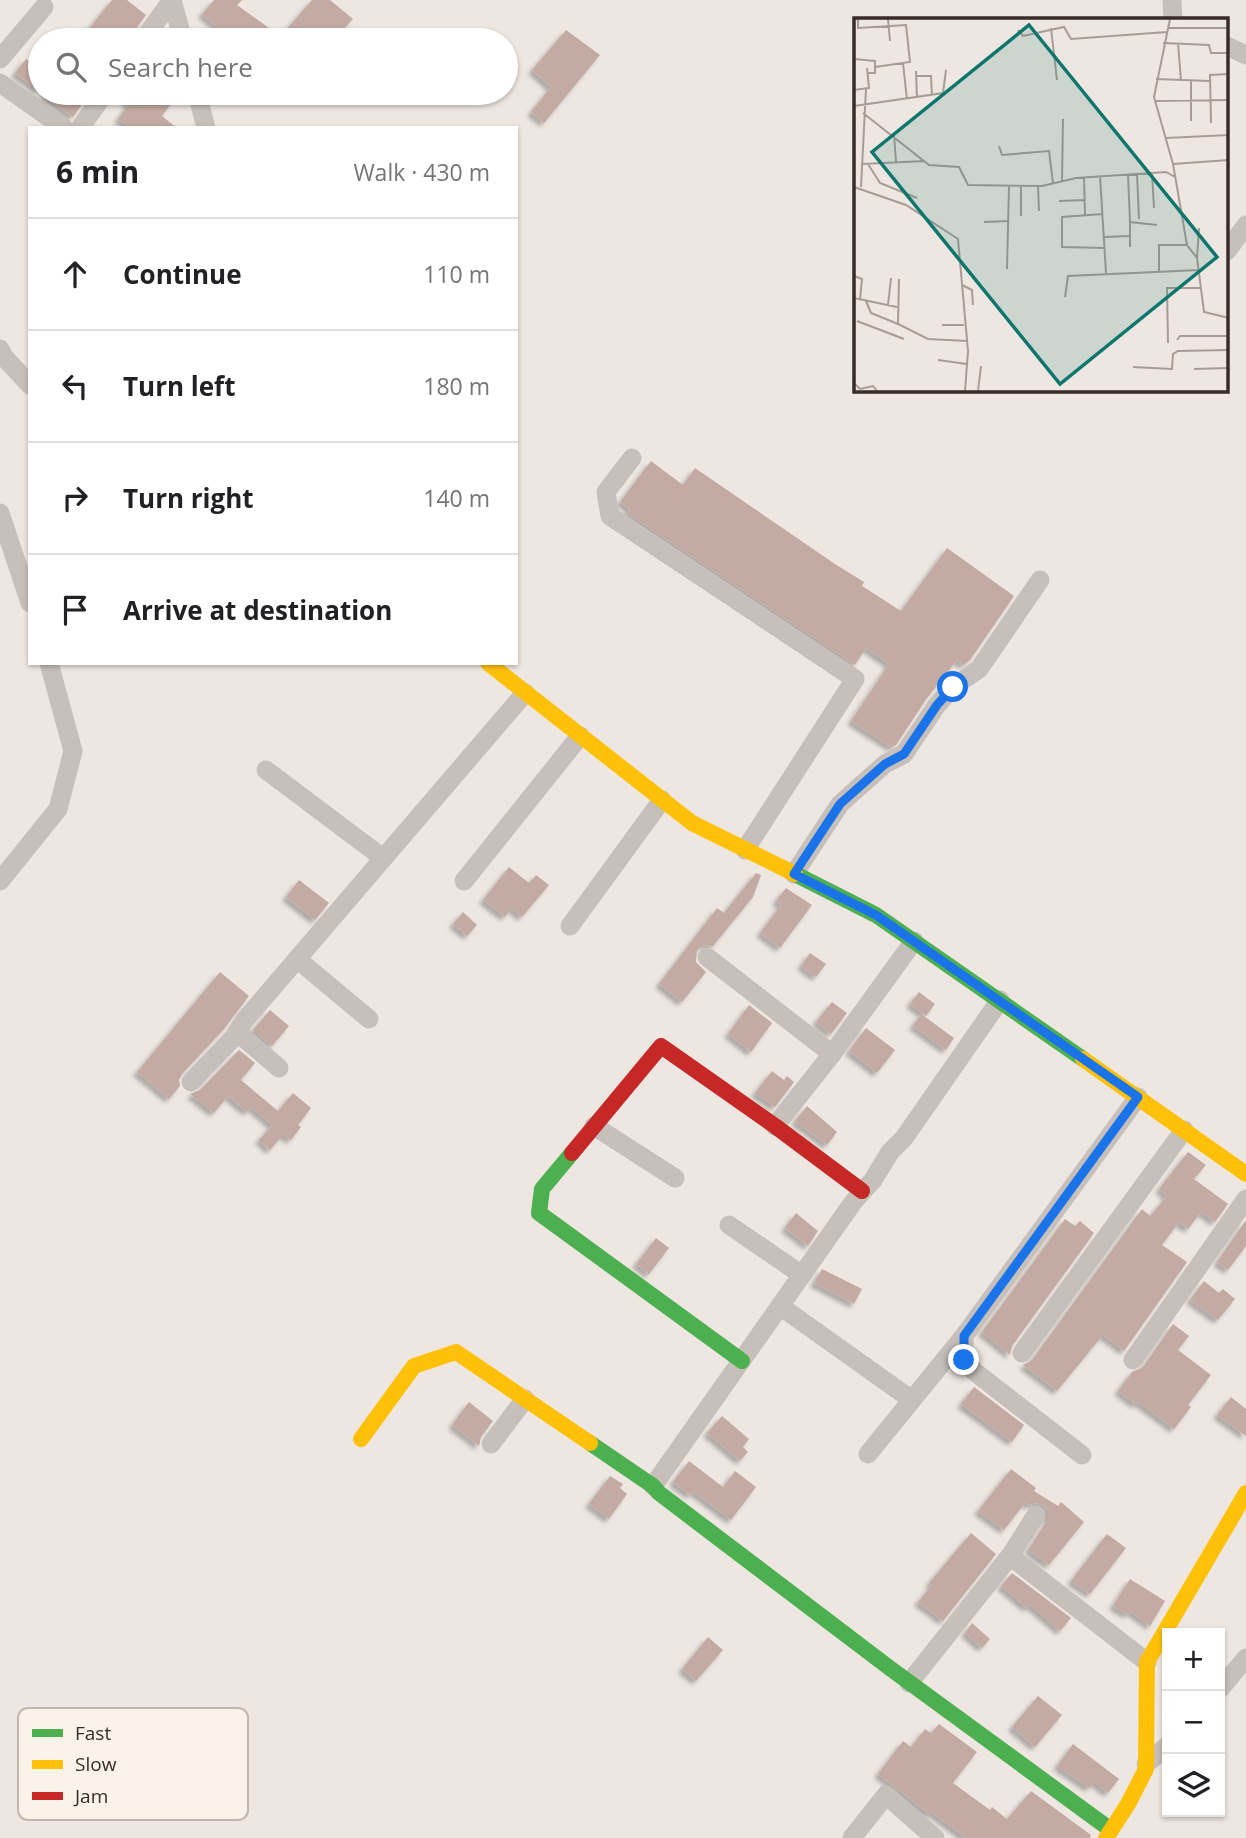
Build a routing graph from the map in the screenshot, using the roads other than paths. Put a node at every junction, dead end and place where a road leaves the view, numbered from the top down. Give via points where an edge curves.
1 (1172, 0) edge
2 (44, 7) dead end
3 (1172, 18) edge
4 (152, 28) edge
5 (180, 28) edge
6 (1228, 46) edge
7 (1246, 55) edge
8 (0, 59) edge
9 (0, 83) edge
10 (28, 103) edge
11 (31, 105) edge
12 (96, 105) edge
13 (200, 105) edge
14 (61, 126) edge
15 (80, 126) edge
16 (205, 126) edge
17 (1246, 225) edge
18 (1228, 250) edge
19 (0, 349) edge
20 (28, 383) edge
21 (632, 458) dead end
22 (0, 513) edge
23 (1040, 580) dead end
24 (28, 597) edge
25 (50, 665) edge
26 (490, 665) edge
27 (525, 693) junction
28 (580, 736) junction
29 (266, 770) dead end
30 (662, 800) junction
31 (746, 850) junction
32 (383, 858) junction
33 (794, 874) junction
34 (0, 881) edge
35 (464, 881) dead end
36 (570, 926) dead end
37 (914, 941) junction
38 (707, 957) dead end
39 (297, 959) junction
40 (1000, 1000) junction
41 (369, 1019) dead end
42 (237, 1032) junction
43 (832, 1054) junction
44 (279, 1068) dead end
45 (191, 1082) dead end
46 (1138, 1097) junction
47 (594, 1126) junction
48 (775, 1126) junction
49 (1184, 1130) junction
50 (1246, 1174) edge
51 (676, 1178) dead end
52 (862, 1191) junction
53 (1246, 1199) edge
54 (729, 1225) dead end
55 (802, 1275) junction
56 (780, 1306) junction
57 (964, 1336) junction
58 (1022, 1353) dead end
59 (1133, 1360) dead end
60 (741, 1361) junction
61 (525, 1399) junction
62 (912, 1400) junction
63 (361, 1439) dead end
64 (491, 1444) dead end
65 (868, 1454) dead end
66 (1082, 1455) dead end
67 (653, 1486) junction
68 (1246, 1493) edge
69 (1036, 1515) dead end
70 (1010, 1556) junction
71 (1246, 1658) edge
72 (1147, 1662) junction
73 (909, 1683) junction
74 (1225, 1683) edge
75 (1162, 1750) edge
76 (1146, 1764) junction
77 (1109, 1834) edge
78 (852, 1838) edge
79 (935, 1838) edge

1 - 3 street
2 - 8 street
4 - 5 street via 172,0
6 - 7 street
9 - 10 street
11 - 14 street
12 - 15 street
13 - 16 street
17 - 18 street
19 - 20 street
21 - 31 street via 606,492 610,516 855,679
22 - 24 street
23 - 33 street via 979,669 937,705 904,754 885,764 840,804
25 - 34 street via 74,751 58,809
26 - 27 street
27 - 28 street
27 - 32 street
28 - 30 street
28 - 35 street
29 - 32 street
30 - 31 street via 692,822
30 - 36 street
31 - 33 street
32 - 39 street
33 - 37 street via 876,915
37 - 40 street
37 - 43 street
38 - 43 street
39 - 41 street
39 - 42 street
40 - 46 street
40 - 52 street
42 - 44 street
42 - 45 street
43 - 48 street
46 - 49 street
46 - 57 street
47 - 48 street via 661,1046
47 - 51 street
47 - 60 street via 542,1189 539,1213
48 - 52 street
49 - 50 street
49 - 58 street
52 - 55 street
53 - 59 street
54 - 55 street
55 - 56 street
56 - 60 street
56 - 62 street
57 - 62 street
57 - 66 street via 964,1360 975,1372
60 - 67 street
61 - 63 street via 456,1352 414,1366
61 - 64 street
61 - 67 street
62 - 65 street
67 - 73 street
68 - 72 street
69 - 70 street
70 - 72 street
70 - 73 street
71 - 74 street
72 - 76 street
73 - 77 street
75 - 76 street
76 - 77 street
78 - 79 street via 886,1795

